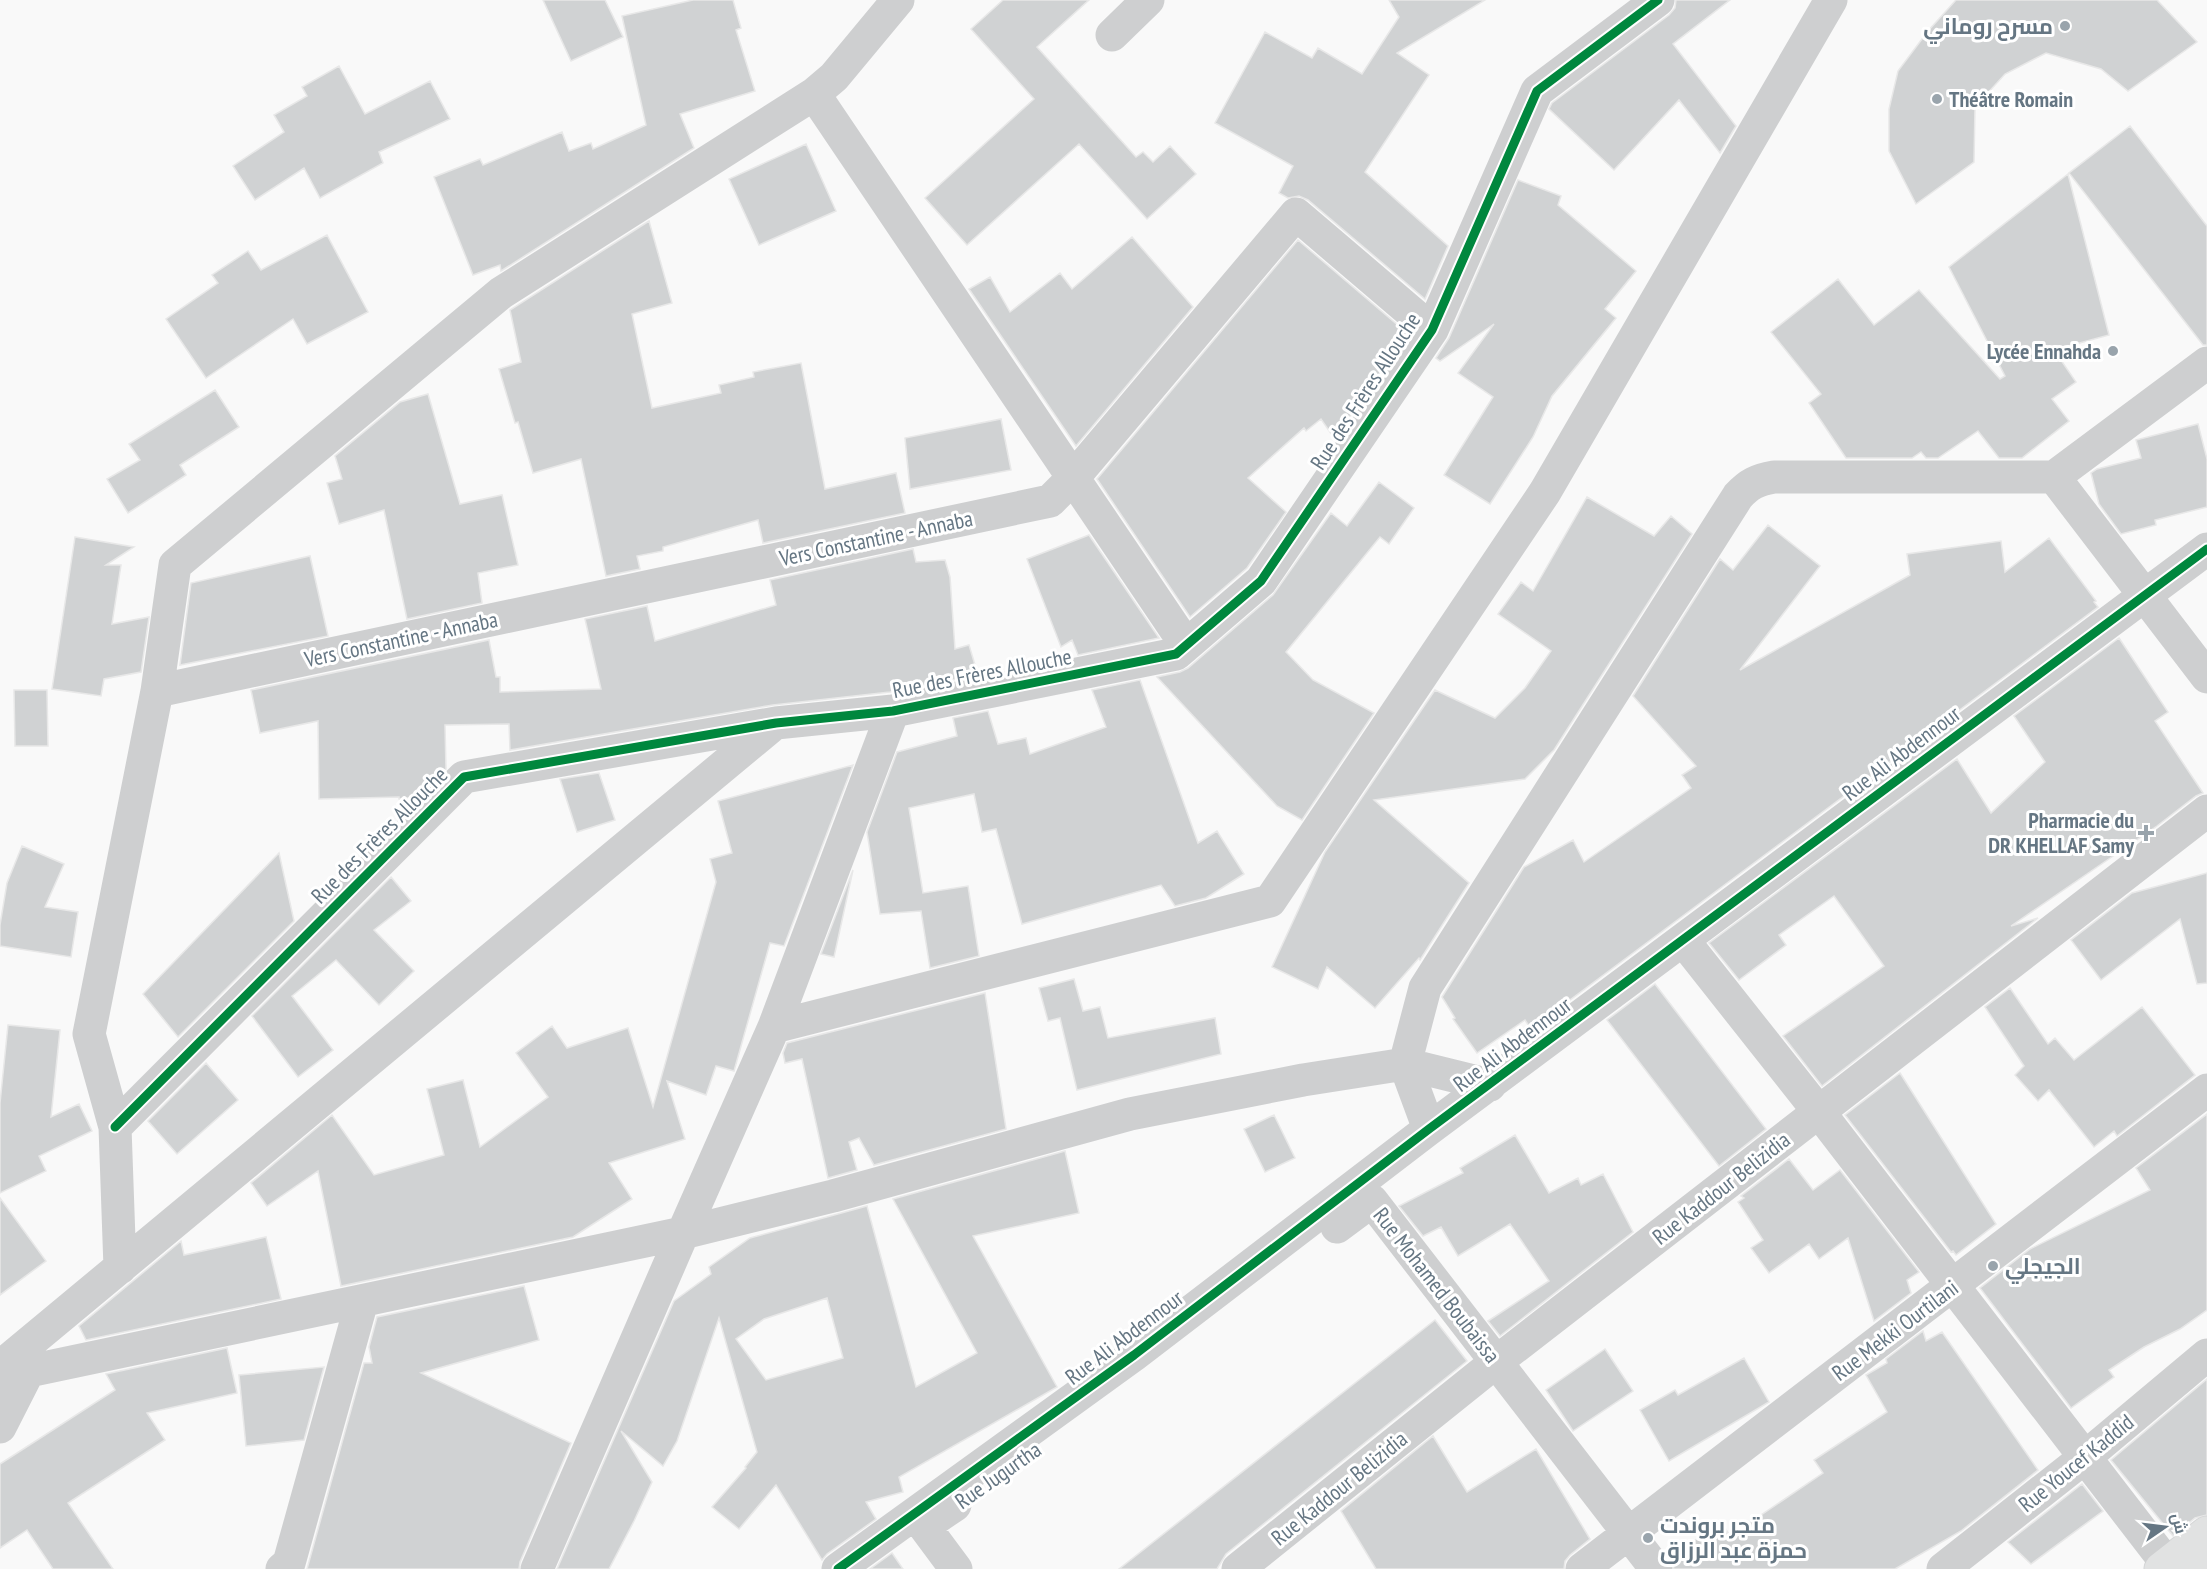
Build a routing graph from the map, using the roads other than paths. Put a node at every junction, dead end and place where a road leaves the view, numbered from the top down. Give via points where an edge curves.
1 (898, 0) edge
2 (1148, 0) edge
3 (1658, 0) edge
4 (1831, 0) edge
5 (1112, 35) dead end
6 (814, 94) junction
7 (1432, 330) junction
8 (2207, 363) edge
9 (2054, 477) junction
10 (1073, 478) junction
11 (2207, 549) edge
12 (2146, 595) junction
13 (1186, 645) junction
14 (2207, 677) edge
15 (157, 691) junction
16 (893, 711) junction
17 (776, 723) junction
18 (2207, 811) edge
19 (1683, 940) junction
20 (774, 1027) junction
21 (1405, 1064) junction
22 (1490, 1085) junction
23 (2207, 1090) edge
24 (1819, 1112) junction
25 (115, 1127) junction
26 (1430, 1129) junction
27 (683, 1233) junction
28 (120, 1268) junction
29 (1952, 1287) junction
30 (362, 1301) junction
31 (1134, 1355) junction
32 (2207, 1355) edge
33 (1496, 1362) junction
34 (10, 1371) edge
35 (1097, 1382) junction
36 (0, 1426) edge
37 (2084, 1458) junction
38 (2207, 1533) edge
39 (1629, 1534) junction
40 (2207, 1566) edge
41 (2166, 1567) edge
42 (282, 1569) edge
43 (537, 1569) edge
44 (838, 1569) edge
45 (956, 1569) edge
46 (1238, 1569) edge
47 (1582, 1569) edge
48 (1656, 1569) edge
49 (1943, 1569) edge
50 (2203, 1569) edge

1 - 6 street
2 - 5 street
3 - 7 street, Rue des Frères Allouche via 1537,91
4 - 20 street via 1545,492 1270,901
6 - 10 street
6 - 15 street via 501,293 175,565
7 - 10 street, Vers Constantine - Annaba via 1296,213
7 - 13 street, Rue des Frères Allouche via 1261,581
8 - 9 street
9 - 12 street
9 - 21 street via 1774,477 1755,480 1746,487 1425,988
10 - 13 street
10 - 15 street, Vers Constantine - Annaba via 1050,501
11 - 12 street, Rue Ali Abdennour
12 - 14 street
12 - 19 street, Rue Ali Abdennour
13 - 16 street, Rue des Frères Allouche via 1176,654
15 - 25 street via 89,1034
16 - 17 street, Rue des Frères Allouche
16 - 20 street
17 - 25 street, Rue des Frères Allouche via 464,777
17 - 28 street
18 - 24 street, Rue Kaddour Belizidia
19 - 22 street, Rue Ali Abdennour
19 - 24 street
20 - 27 street
21 - 22 street
21 - 26 street
21 - 27 street via 1130,1114
22 - 26 street, Rue Ali Abdennour
23 - 29 street, Rue Mekki Ourtilani
24 - 29 street
24 - 33 street, Rue Kaddour Belizidia
25 - 28 street
26 - 31 street, Rue Ali Abdennour
27 - 30 street
27 - 43 street
28 - 34 street
29 - 37 street
29 - 39 street, Rue Mekki Ourtilani
30 - 34 street
30 - 42 street via 289,1563
31 - 33 street, Rue Mohamed Boubaissa via 1166,1356 1372,1201
31 - 35 street, Rue Ali Abdennour
32 - 37 street, Rue Youcef Kaddid
33 - 39 street, Rue Mohamed Boubaissa
33 - 46 street, Rue Kaddour Belizidia
34 - 36 street
35 - 44 street, Rue Ali Abdennour
35 - 45 street, Rue Jugurtha via 1091,1411 924,1526
37 - 41 street
37 - 49 street, Rue Youcef Kaddid
38 - 41 main road
39 - 47 street, Rue Mekki Ourtilani
39 - 48 street, Rue Mohamed Boubaissa
40 - 50 main road

